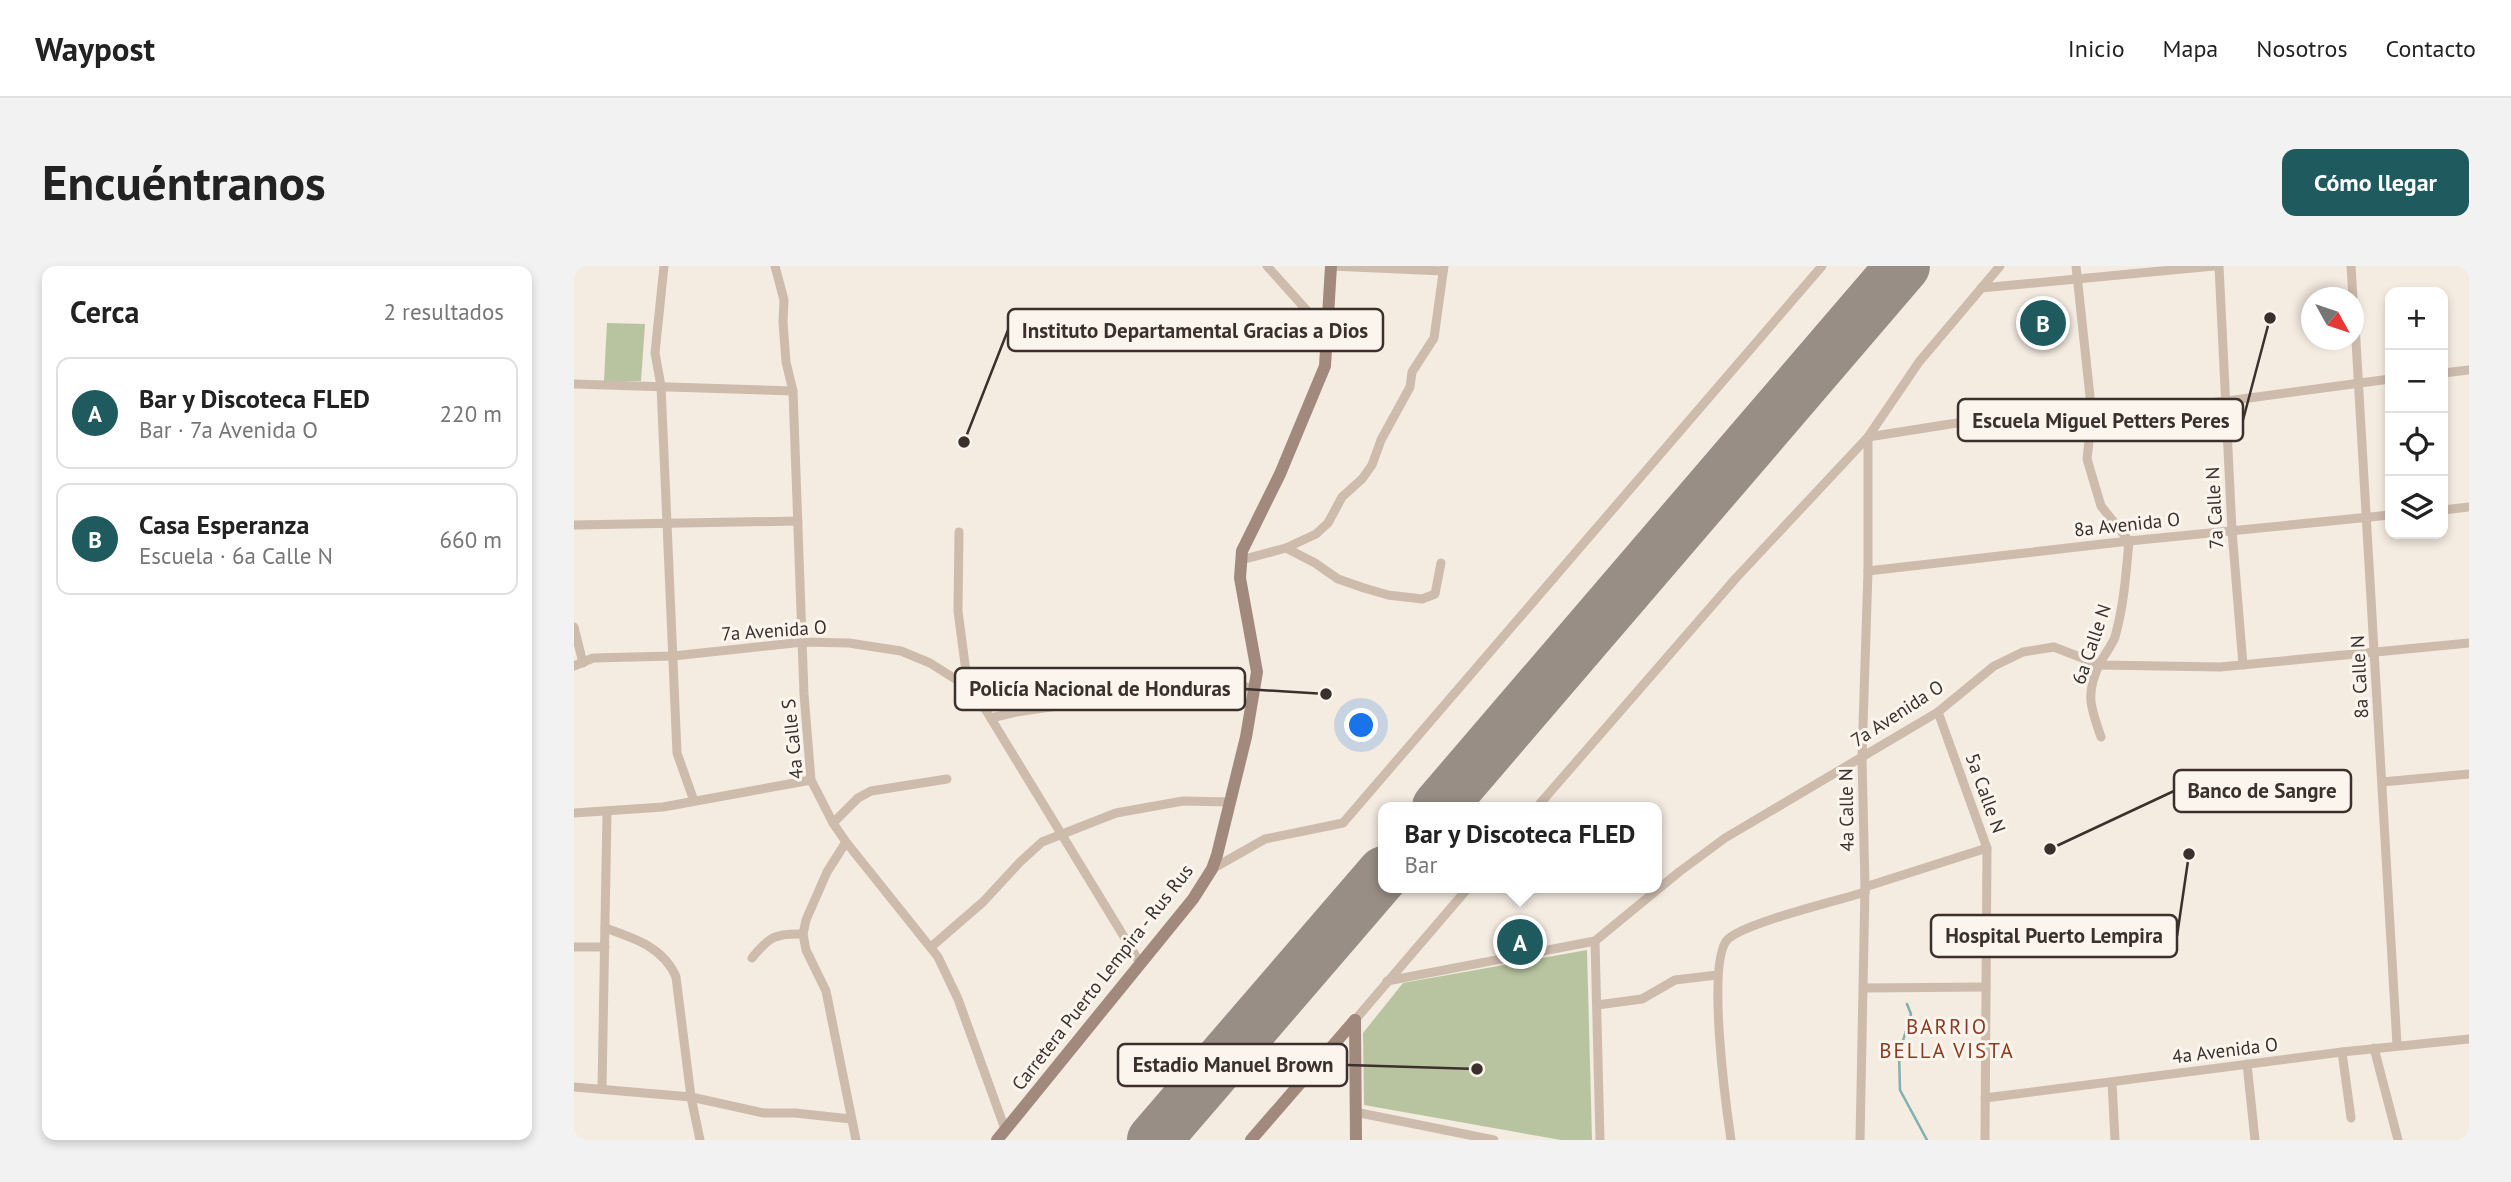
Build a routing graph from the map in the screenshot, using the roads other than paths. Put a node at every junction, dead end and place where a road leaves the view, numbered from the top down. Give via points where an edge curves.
1 (664, 266) edge
2 (775, 266) edge
3 (1267, 266) edge
4 (1331, 266) edge
5 (1822, 266) edge
6 (2000, 266) edge
7 (2076, 266) edge
8 (2216, 266) edge
9 (2351, 266) edge
10 (1444, 268) edge
11 (2077, 279) junction
12 (2352, 287) edge
13 (1981, 288) junction
14 (1327, 333) junction
15 (2356, 350) edge
16 (2469, 370) edge
17 (2448, 372) edge
18 (2385, 380) edge
19 (2358, 383) junction
20 (574, 384) edge
21 (661, 386) junction
22 (793, 391) junction
23 (2227, 401) junction
24 (2092, 415) junction
25 (1868, 437) junction
26 (2469, 507) edge
27 (2448, 509) edge
28 (2385, 515) edge
29 (2367, 517) junction
30 (798, 521) junction
31 (668, 524) junction
32 (574, 525) edge
33 (2232, 530) junction
34 (959, 532) dead end
35 (2129, 541) junction
36 (1286, 548) junction
37 (1241, 560) junction
38 (1441, 563) dead end
39 (1868, 571) junction
40 (574, 627) edge
41 (803, 642) junction
42 (2469, 643) edge
43 (2375, 652) junction
44 (673, 656) junction
45 (579, 664) edge
46 (2100, 664) junction
47 (2243, 664) junction
48 (968, 687) junction
49 (1253, 688) junction
50 (1938, 712) junction
51 (991, 718) junction
52 (2101, 737) dead end
53 (1862, 757) junction
54 (2469, 774) edge
55 (947, 779) dead end
56 (811, 780) junction
57 (2382, 782) junction
58 (694, 801) junction
59 (1231, 802) junction
60 (1541, 802) edge
61 (607, 812) junction
62 (574, 813) edge
63 (833, 822) junction
64 (1063, 833) junction
65 (846, 842) junction
66 (1987, 848) junction
67 (1212, 869) junction
68 (1662, 886) edge
69 (1865, 889) junction
70 (1464, 893) edge
71 (1653, 893) edge
72 (605, 928) junction
73 (803, 934) junction
74 (1595, 941) junction
75 (574, 947) edge
76 (604, 947) junction
77 (931, 947) junction
78 (752, 958) dead end
79 (1140, 963) junction
80 (1717, 975) junction
81 (1387, 981) junction
82 (1986, 987) junction
83 (1864, 989) junction
84 (1597, 1005) junction
85 (1355, 1020) junction
86 (2469, 1039) edge
87 (2397, 1045) junction
88 (2374, 1048) junction
89 (2342, 1052) junction
90 (2247, 1065) junction
91 (2112, 1082) junction
92 (574, 1087) edge
93 (602, 1089) junction
94 (691, 1097) junction
95 (1985, 1098) junction
96 (1355, 1112) junction
97 (2351, 1118) dead end
98 (851, 1119) junction
99 (1006, 1129) junction
100 (700, 1140) edge
101 (856, 1140) edge
102 (997, 1140) edge
103 (1251, 1140) edge
104 (1356, 1140) edge
105 (1494, 1140) edge
106 (1600, 1140) edge
107 (1731, 1140) edge
108 (1860, 1140) edge
109 (1985, 1140) edge
110 (2115, 1140) edge
111 (2255, 1140) edge
112 (2398, 1140) edge

1 - 21 street via 655,353
2 - 22 street, 4a Calle S via 784,300 786,362
3 - 14 street
4 - 10 street
4 - 14 street, Carretera Puerto Lempira - Rus Rus
5 - 67 street via 1343,823 1265,839
6 - 13 street
7 - 11 street
8 - 11 street
8 - 23 street, 7a Calle N
9 - 12 street
10 - 36 street via 1434,338 1412,372 1410,387 1373,465 1342,496 1328,523
11 - 13 street
11 - 24 street
13 - 25 street via 1919,362
14 - 37 street, Carretera Puerto Lempira - Rus Rus via 1320,382
15 - 19 street, 8a Calle N
16 - 17 street
18 - 19 street
19 - 23 street
19 - 29 street, 8a Calle N
20 - 21 street
21 - 22 street
21 - 31 street
22 - 30 street, 4a Calle S
23 - 24 street
23 - 33 street, 7a Calle N
24 - 25 street via 1994,417
24 - 35 street via 2087,459 2091,477 2101,506
25 - 39 street, 4a Calle N
25 - 60 street via 1727,588
26 - 27 street
28 - 29 street, 8a Avenida O
29 - 33 street, 8a Avenida O
29 - 43 street, 8a Calle N
30 - 31 street
30 - 41 street, 4a Calle S
31 - 32 street
31 - 44 street
33 - 35 street, 8a Avenida O
33 - 47 street, 7a Calle N
34 - 48 street via 958,611
35 - 39 street, 8a Avenida O
35 - 46 street, 6a Calle N via 2124,601 2114,640
36 - 37 street
36 - 38 street via 1338,579 1388,595 1422,599 1435,594
37 - 49 street, Carretera Puerto Lempira - Rus Rus via 1240,578 1257,672
39 - 53 street, 4a Calle N
40 - 45 street
41 - 44 street, 7a Avenida O
41 - 48 street, 7a Avenida O via 901,651
41 - 56 street, 4a Calle S
42 - 43 street, 7a Avenida O
43 - 47 street, 7a Avenida O
43 - 57 street, 8a Calle N
44 - 45 street, 7a Avenida O via 593,658
44 - 58 street via 677,753
46 - 47 street, 7a Avenida O
46 - 50 street, 7a Avenida O via 2054,647 2023,652 1994,666
46 - 52 street, 6a Calle N via 2090,706
48 - 51 street
49 - 51 street via 1221,683 1187,685
49 - 59 street, Carretera Puerto Lempira - Rus Rus
50 - 53 street, 7a Avenida O
50 - 66 street, 5a Calle N
51 - 64 street
53 - 68 street, 7a Avenida O via 1725,838
53 - 69 street, 4a Calle N
54 - 57 street
55 - 63 street via 871,791
56 - 58 street
56 - 63 street, 4a Calle S
57 - 87 street, 8a Calle N
58 - 61 street
59 - 64 street via 1183,801 1116,813
59 - 67 street, Carretera Puerto Lempira - Rus Rus
61 - 62 street
61 - 72 street
63 - 65 street, 4a Calle S
64 - 77 street via 1042,842
64 - 79 street
65 - 73 street via 827,872
65 - 77 street, 4a Calle S
66 - 69 street
66 - 82 street, 5a Calle N
67 - 79 street, Carretera Puerto Lempira - Rus Rus
69 - 80 street via 1728,939
69 - 83 street, 4a Calle N
70 - 81 street
71 - 74 street, 7a Avenida O
72 - 76 street
72 - 94 street via 642,942 671,966
73 - 78 street via 784,933 766,940
73 - 98 street via 826,991
74 - 81 street, 7a Avenida O
74 - 84 street
75 - 76 street
76 - 93 street
77 - 99 street, 4a Calle S via 958,999
79 - 99 street, Carretera Puerto Lempira - Rus Rus
80 - 84 street via 1675,980 1642,999
80 - 107 street
81 - 85 street
82 - 83 street
82 - 95 street, 5a Calle N
83 - 108 street, 4a Calle N
84 - 106 street
85 - 96 street
85 - 103 street
86 - 87 street, 4a Avenida O
87 - 88 street, 4a Avenida O
88 - 89 street, 4a Avenida O
88 - 112 street
89 - 90 street, 4a Avenida O
89 - 97 street
90 - 91 street, 4a Avenida O
90 - 111 street
91 - 95 street, 4a Avenida O
91 - 110 street
92 - 93 street
93 - 94 street
94 - 98 street via 764,1112
94 - 100 street
95 - 109 street, 5a Calle N
96 - 104 street
96 - 105 street
98 - 101 street
99 - 102 street, Carretera Puerto Lempira - Rus Rus

